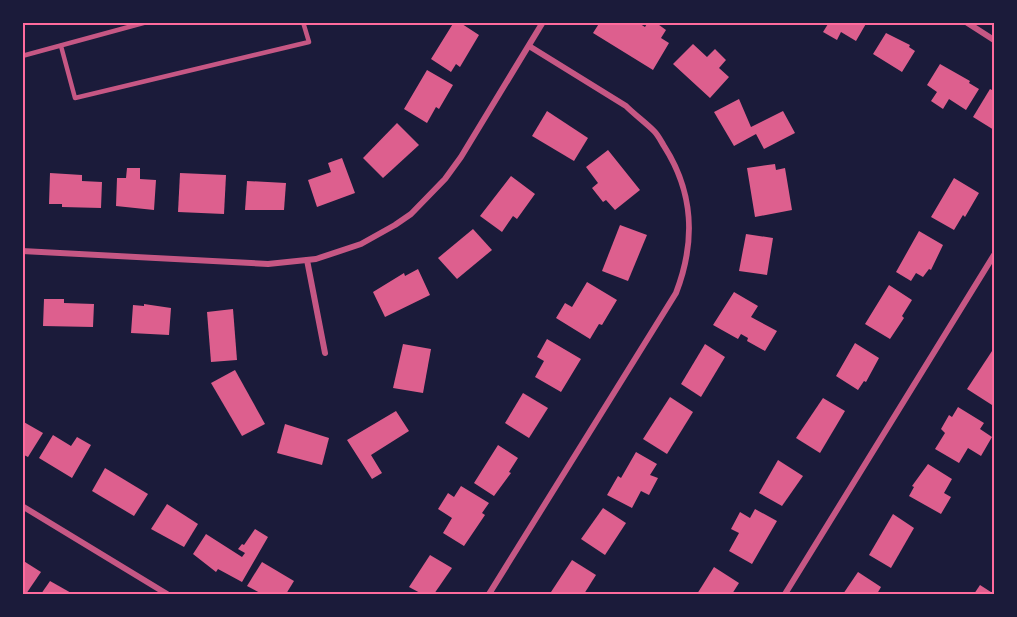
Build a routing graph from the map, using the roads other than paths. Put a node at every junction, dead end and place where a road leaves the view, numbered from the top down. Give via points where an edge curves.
1 (147, 22) edge
2 (303, 22) edge
3 (543, 22) edge
4 (966, 22) edge
5 (994, 40) edge
6 (61, 46) junction
7 (529, 46) junction
8 (22, 56) edge
9 (22, 251) edge
10 (994, 255) edge
11 (307, 260) junction
12 (326, 353) dead end
13 (22, 506) edge
14 (167, 594) edge
15 (489, 594) edge
16 (785, 594) edge

1 - 6 lane
2 - 6 lane via 309,42 75,98
3 - 7 street
4 - 5 street
6 - 8 lane
7 - 11 street via 461,157 425,201 395,225 361,244
7 - 15 street via 626,106 654,132 679,173 687,200 690,238 676,293
9 - 11 street via 268,264
10 - 16 street
11 - 12 street
13 - 14 street

